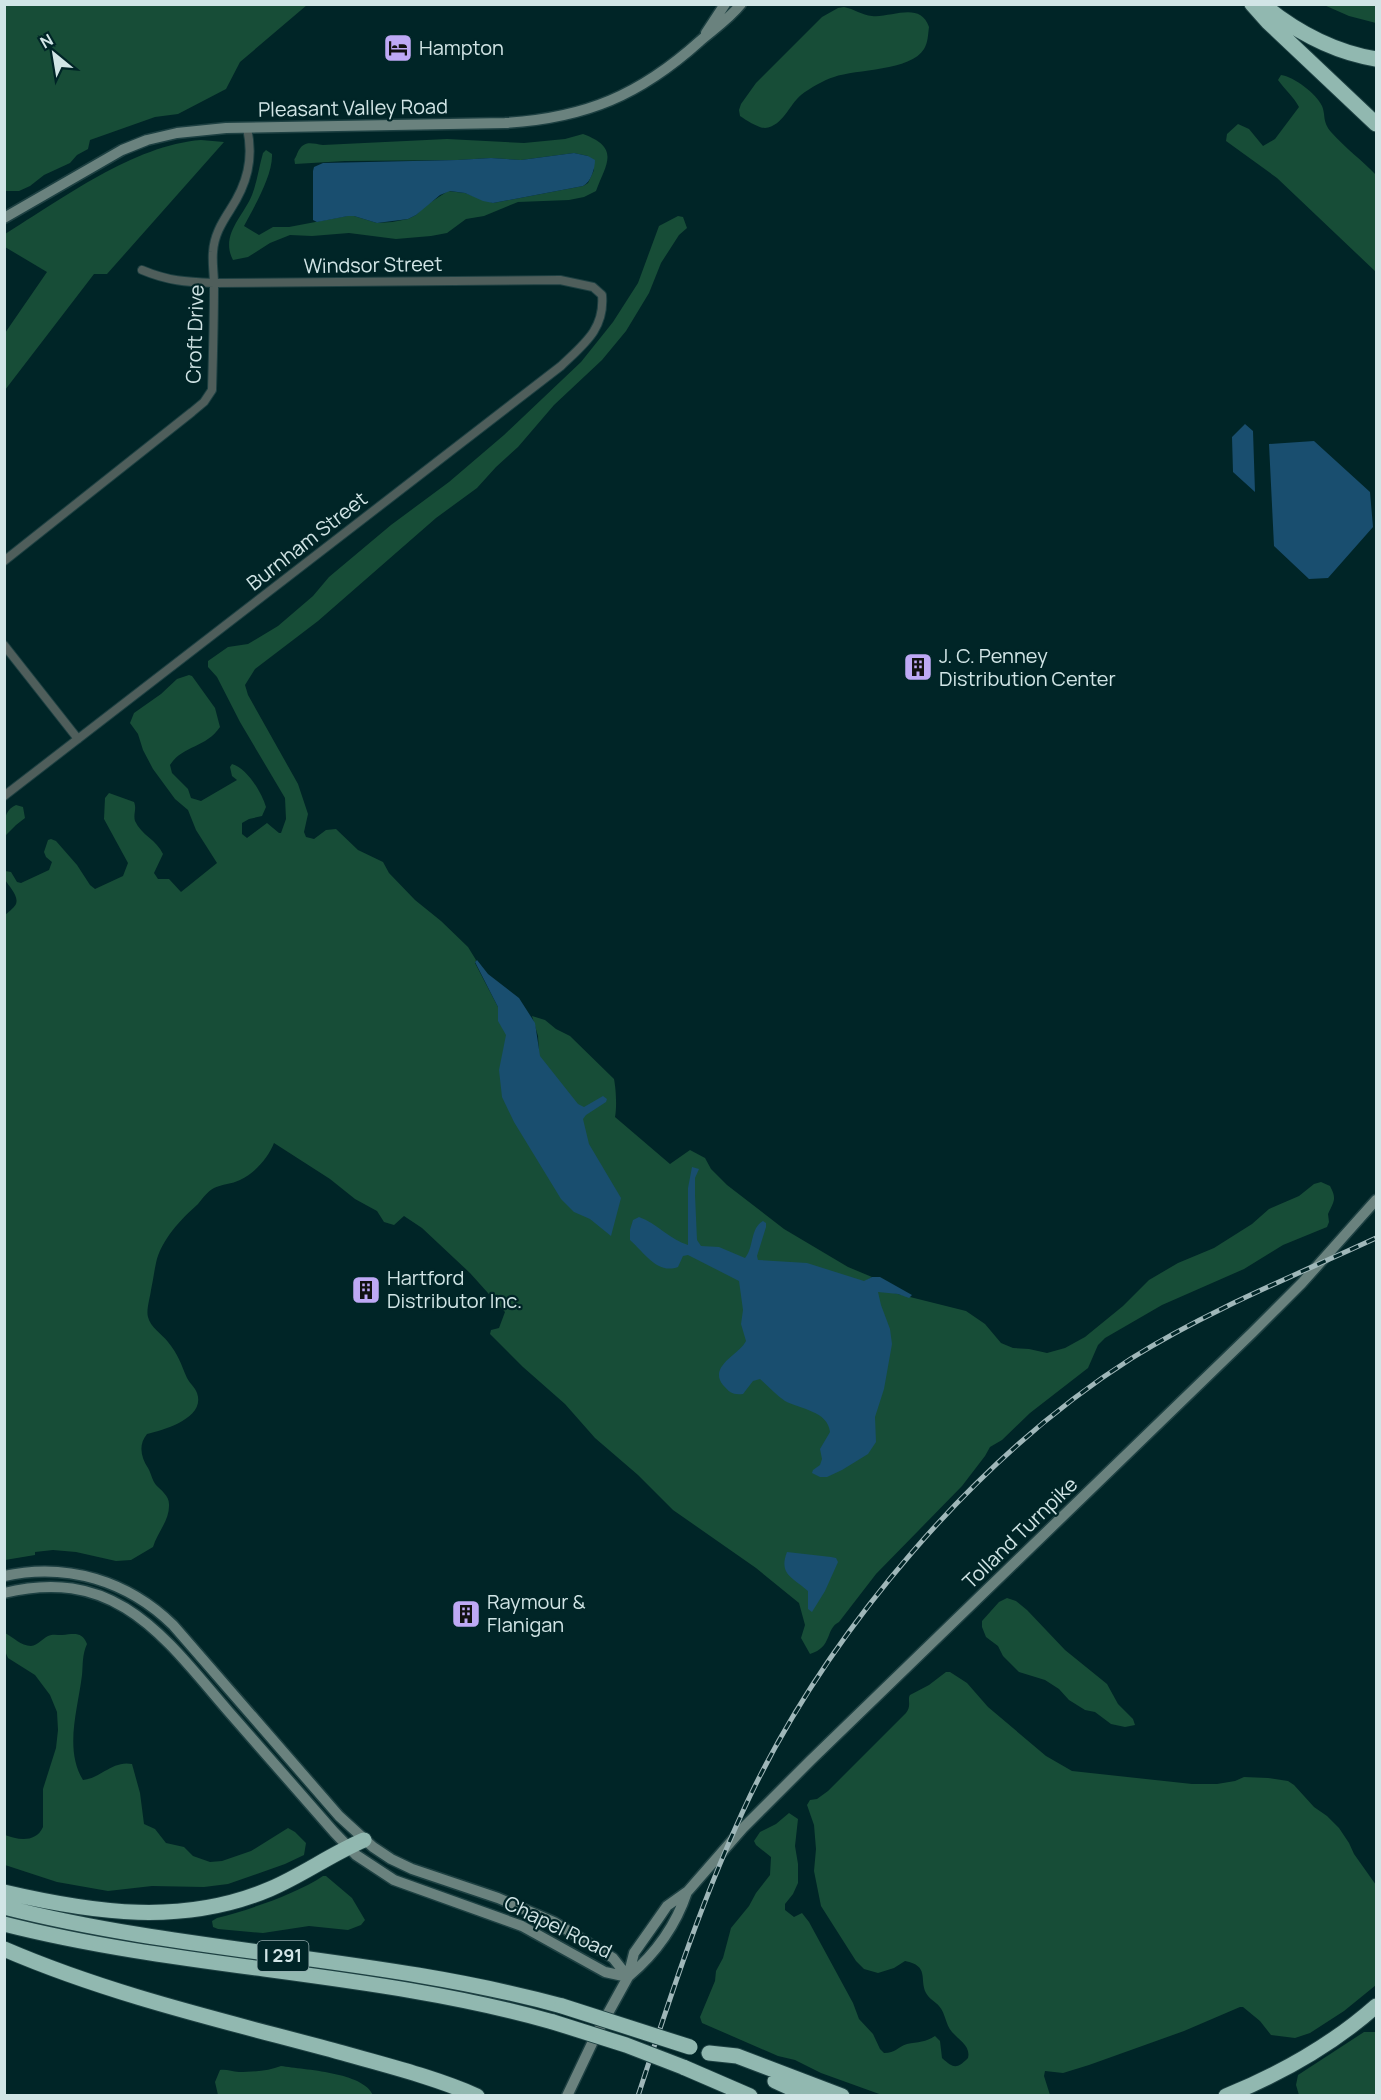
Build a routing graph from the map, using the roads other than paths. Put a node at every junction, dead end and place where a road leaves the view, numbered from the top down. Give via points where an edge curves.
1 (725, 4) edge
2 (741, 4) edge
3 (1252, 4) edge
4 (1262, 4) edge
5 (701, 40) junction
6 (1377, 59) edge
7 (1377, 124) edge
8 (248, 128) junction
9 (4, 218) edge
10 (142, 270) dead end
11 (214, 283) junction
12 (602, 295) joint
13 (4, 561) edge
14 (4, 645) edge
15 (78, 739) junction
16 (4, 796) edge
17 (1377, 1200) edge
18 (4, 1576) edge
19 (4, 1593) edge
20 (178, 1630) junction
21 (166, 1640) junction
22 (255, 1719) junction
23 (244, 1729) junction
24 (364, 1840) junction
25 (347, 1847) junction
26 (4, 1893) edge
27 (4, 1907) edge
28 (543, 1917) junction
29 (4, 1924) edge
30 (536, 1932) junction
31 (4, 1949) edge
32 (628, 1977) junction
33 (1377, 2006) edge
34 (709, 2053) junction
35 (477, 2096) edge
36 (567, 2096) edge
37 (750, 2096) edge
38 (808, 2096) edge
39 (842, 2096) edge
40 (1226, 2096) edge

1 - 5 main road, Pleasant Valley Road
2 - 5 main road, Pleasant Valley Road via 728,20
3 - 7 highway
4 - 6 highway via 1318,42
5 - 8 main road, Pleasant Valley Road via 678,62 638,87 601,105 562,116 505,123
8 - 9 main road, Pleasant Valley Road via 192,130 135,145
8 - 11 street, Croft Drive via 250,165 245,184 216,236
10 - 11 street, Windsor Street via 176,282
11 - 12 street, Windsor Street via 560,280 593,287
11 - 13 street, Croft Drive via 212,390 204,402
12 - 15 street, Burnham Street via 600,320 590,339 561,366
14 - 15 street
15 - 16 street, Burnham Street
17 - 32 main road, Tolland Turnpike via 1274,1312 769,1801 688,1891 680,1914 646,1962
18 - 20 main road, Chapel Road via 40,1571 90,1576 139,1597
19 - 21 main road, Chapel Road via 50,1587 86,1592 132,1611
20 - 21 main road
20 - 22 main road, Chapel Road
21 - 23 main road, Chapel Road
22 - 23 main road
22 - 24 main road, Chapel Road
23 - 25 main road, Chapel Road
24 - 25 highway
24 - 28 main road, Chapel Road via 412,1869
25 - 26 highway via 261,1892 191,1911 118,1912
25 - 30 main road, Chapel Road via 394,1880
27 - 34 highway, I 291, bridge via 139,1936 440,1979 562,2006
28 - 30 main road
28 - 32 main road, Chapel Road via 613,1958
29 - 37 highway, I 291, bridge via 154,1955 413,1990 482,2004 616,2042
30 - 32 main road, Chapel Road via 605,1972
31 - 35 highway via 113,1990 412,2073
32 - 36 main road, Tolland Turnpike
33 - 40 highway via 1308,2055
34 - 38 highway
34 - 39 highway via 737,2056

